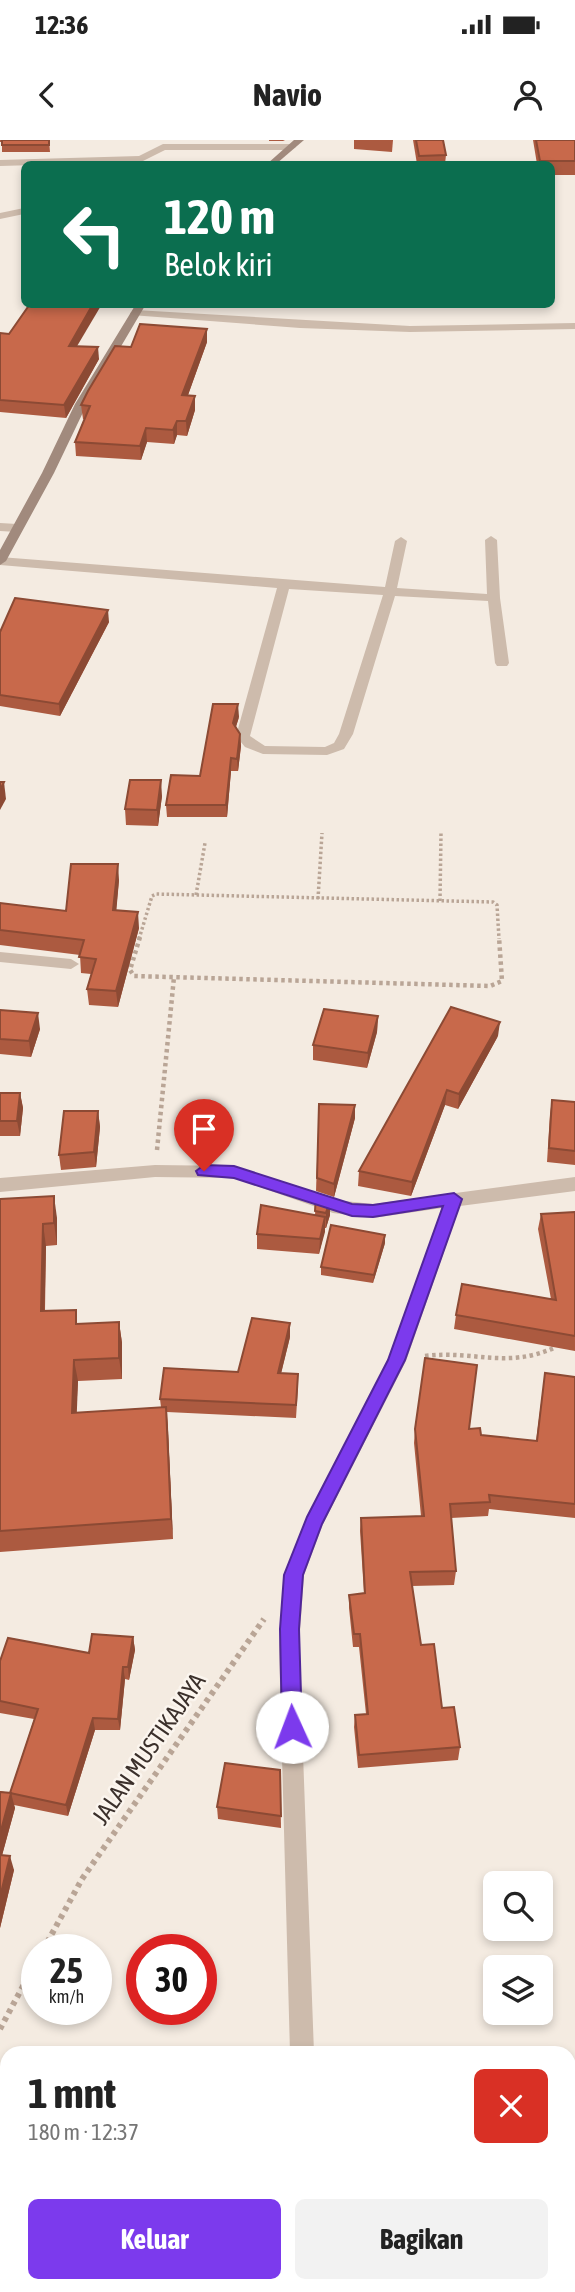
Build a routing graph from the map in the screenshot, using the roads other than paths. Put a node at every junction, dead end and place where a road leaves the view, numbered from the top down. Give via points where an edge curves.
1 (299, 140) edge
2 (291, 147) junction
3 (70, 161) edge
4 (275, 161) edge
5 (21, 162) edge
6 (0, 163) edge
7 (21, 212) edge
8 (0, 216) edge
9 (138, 309) edge
10 (575, 326) edge
11 (0, 527) edge
12 (17, 528) junction
13 (491, 540) dead end
14 (401, 541) dead end
15 (0, 561) edge
16 (284, 585) junction
17 (390, 593) junction
18 (494, 598) junction
19 (502, 663) dead end
20 (0, 957) edge
21 (71, 964) dead end
22 (575, 1184) edge
23 (0, 1185) edge
24 (454, 1199) junction
25 (302, 2046) edge

1 - 2 main road
2 - 3 street via 163,147 141,159
2 - 4 main road
5 - 6 street
7 - 8 street
9 - 10 street via 393,331
9 - 12 main road via 81,404
11 - 12 street
12 - 15 main road
13 - 18 street
14 - 17 street
15 - 16 street
16 - 17 street
16 - 17 street via 243,736 263,750 327,751 343,742
17 - 18 street
18 - 19 street
20 - 21 street
22 - 24 street
23 - 24 street via 155,1171 234,1172 352,1210
24 - 25 street via 397,1360 314,1522 293,1575 289,1645

